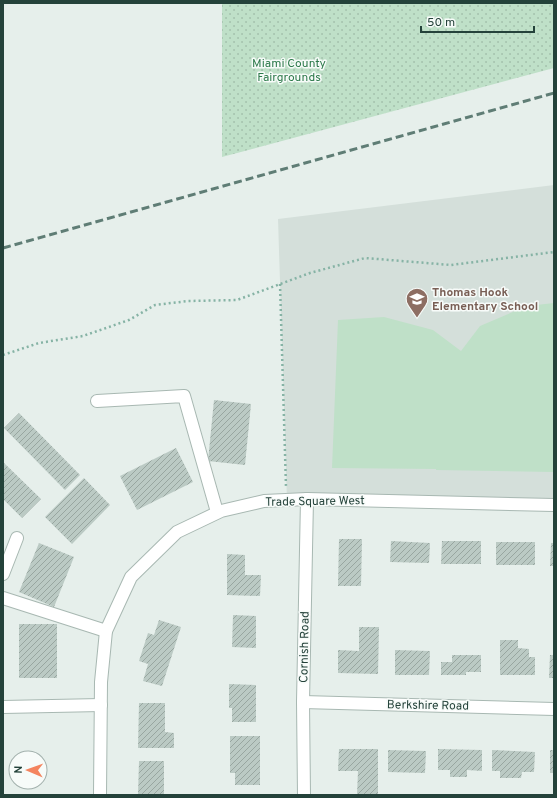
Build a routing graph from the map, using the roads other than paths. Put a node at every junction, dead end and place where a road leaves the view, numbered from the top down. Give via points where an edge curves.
1 (97, 401) dead end
2 (307, 499) junction
3 (554, 505) edge
4 (217, 512) junction
5 (17, 538) dead end
6 (3, 574) edge
7 (3, 598) edge
8 (106, 631) junction
9 (303, 702) junction
10 (101, 705) junction
11 (3, 707) edge
12 (554, 709) edge
13 (100, 795) edge
14 (304, 795) edge

1 - 4 street via 184,396
2 - 3 street, Trade Square West
2 - 4 street, Trade Square West via 264,501
2 - 9 street, Cornish Road
4 - 8 street, Trade Square West via 177,532 131,577
5 - 6 street
7 - 8 street
8 - 10 street, Trade Square West
9 - 12 street, Berkshire Road
9 - 14 street, Cornish Road
10 - 11 street
10 - 13 street, Trade Square West

